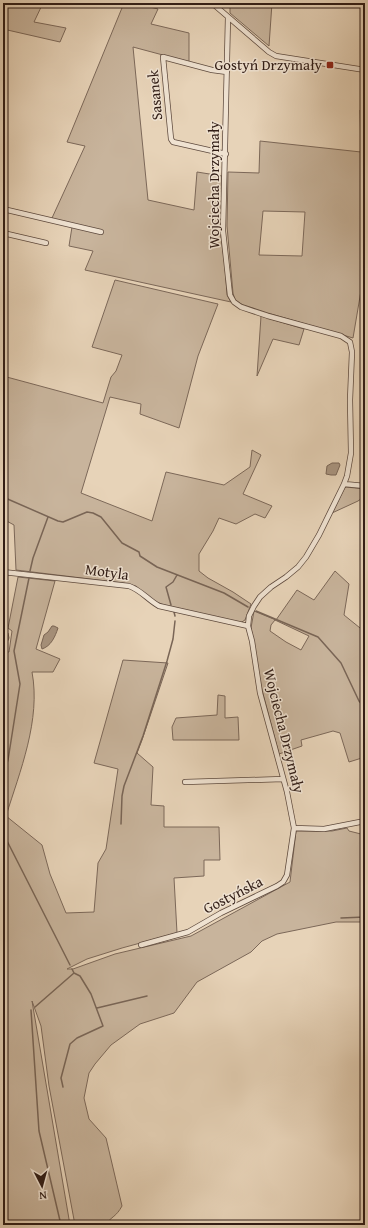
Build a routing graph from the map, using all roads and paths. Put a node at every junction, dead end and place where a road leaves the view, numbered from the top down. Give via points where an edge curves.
1 (212, 3) edge
2 (228, 17) junction
3 (365, 70) edge
4 (227, 72) junction
5 (226, 154) junction
6 (3, 209) edge
7 (101, 232) dead end
8 (3, 233) edge
9 (46, 243) dead end
10 (344, 484) junction
11 (365, 486) edge
12 (3, 572) edge
13 (248, 626) junction
14 (283, 779) junction
15 (185, 782) dead end
16 (365, 821) edge
17 (294, 828) junction
18 (141, 945) dead end

1 - 2 street
2 - 3 street via 276,56
2 - 4 street, Wojciecha Drzymały
4 - 5 street, Wojciecha Drzymały
4 - 5 street, Sasanek via 163,57 171,139 173,142
5 - 10 street, Wojciecha Drzymały via 223,231 230,296 241,307 341,336 350,342 351,453
6 - 7 street
8 - 9 street
10 - 11 street
10 - 13 street, Wojciecha Drzymały via 306,557 298,567 260,597 249,616
12 - 13 street, Motyla via 129,586 159,606
13 - 14 street, Wojciecha Drzymały via 260,693
14 - 15 street
14 - 17 street, Wojciecha Drzymały
16 - 17 street via 324,829
17 - 18 street, Gostyńska via 287,875 283,882 188,932

